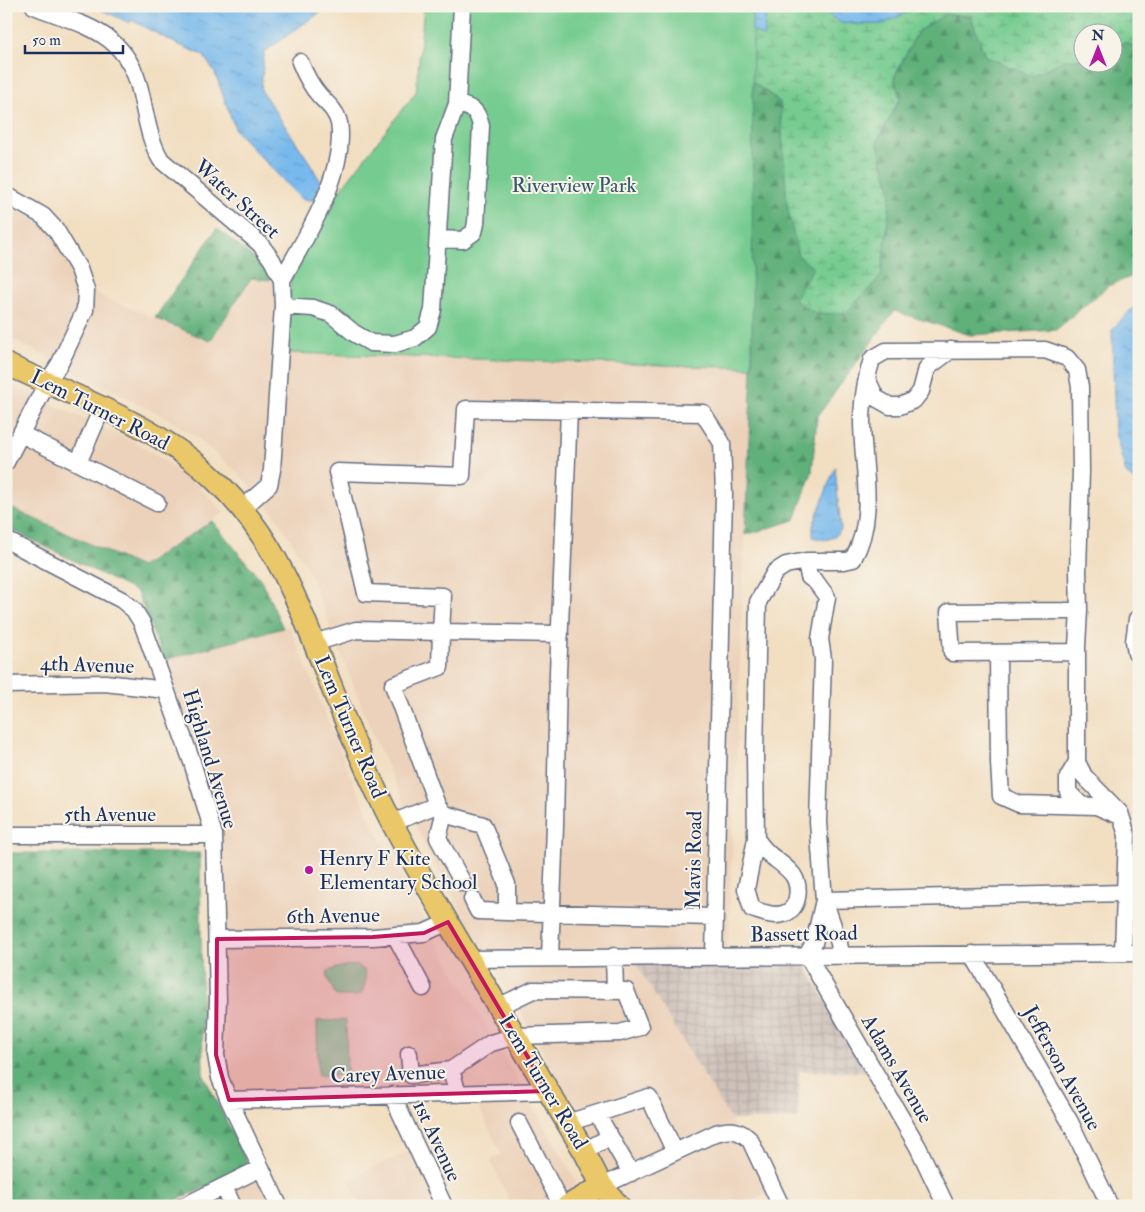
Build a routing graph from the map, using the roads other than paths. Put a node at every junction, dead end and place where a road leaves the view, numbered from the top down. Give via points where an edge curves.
1 (34, 6) edge
2 (462, 6) edge
3 (300, 62) dead end
4 (457, 104) junction
5 (6, 195) edge
6 (438, 239) junction
7 (282, 280) junction
8 (283, 306) junction
9 (951, 350) junction
10 (6, 364) edge
11 (866, 377) junction
12 (47, 383) junction
13 (102, 408) junction
14 (569, 411) junction
15 (21, 434) junction
16 (6, 462) edge
17 (78, 463) junction
18 (157, 503) dead end
19 (243, 508) junction
20 (6, 540) edge
21 (806, 561) junction
22 (1079, 610) junction
23 (1137, 619) dead end
24 (441, 632) junction
25 (560, 634) junction
26 (314, 644) junction
27 (1077, 652) junction
28 (998, 653) junction
29 (1139, 654) edge
30 (6, 685) edge
31 (166, 690) junction
32 (1077, 762) junction
33 (1082, 805) junction
34 (440, 809) junction
35 (392, 823) junction
36 (1124, 823) junction
37 (214, 834) junction
38 (6, 835) edge
39 (756, 839) dead end
40 (463, 883) dead end
41 (1125, 893) junction
42 (472, 899) dead end
43 (824, 900) junction
44 (507, 912) junction
45 (551, 912) junction
46 (714, 917) junction
47 (448, 922) junction
48 (396, 935) junction
49 (217, 939) junction
50 (1131, 953) edge
51 (972, 954) junction
52 (807, 955) junction
53 (841, 955) junction
54 (614, 956) junction
55 (550, 957) junction
56 (714, 957) junction
57 (469, 959) junction
58 (422, 988) dead end
59 (615, 991) junction
60 (498, 1007) junction
61 (516, 1036) junction
62 (409, 1054) dead end
63 (451, 1070) junction
64 (548, 1091) junction
65 (458, 1094) junction
66 (392, 1095) junction
67 (229, 1100) junction
68 (597, 1114) junction
69 (519, 1123) dead end
70 (567, 1123) junction
71 (610, 1137) junction
72 (584, 1151) junction
73 (675, 1152) junction
74 (261, 1168) junction
75 (630, 1173) junction
76 (224, 1187) junction
77 (604, 1196) edge
78 (184, 1206) edge
79 (233, 1206) edge
80 (279, 1206) edge
81 (444, 1206) edge
82 (562, 1206) edge
83 (567, 1206) edge
84 (619, 1206) edge
85 (781, 1206) edge
86 (946, 1206) edge
87 (1110, 1206) edge

1 - 7 street, Water Street via 101,33 116,44 135,72 150,137 161,160 260,244
2 - 4 street
3 - 7 street via 309,82 334,111 340,136 337,162 326,198
4 - 6 street via 444,139
4 - 6 street via 471,107 479,114 481,126 476,223 474,232 463,240
5 - 12 street via 43,216 56,230 79,269 86,290 85,310
6 - 8 street via 433,310 428,327 415,338 396,344 371,343 331,314 313,308
7 - 8 street, Water Street
8 - 19 street, Water Street via 272,470 268,485
9 - 11 street via 886,351 872,359
9 - 11 street via 927,368 921,391 914,400 900,406 890,406 876,398
9 - 22 street via 1046,350 1067,358 1077,370 1081,471
10 - 12 main road, Lem Turner Road
11 - 21 street via 862,416 867,517 858,549 853,559
12 - 13 main road, Lem Turner Road
12 - 15 street
13 - 17 street
13 - 19 main road, Lem Turner Road via 179,450 213,477
14 - 24 street via 466,409 462,476 337,472 366,593 443,596
14 - 25 street
14 - 46 street, Mavis Road via 702,413 722,444 724,494
15 - 16 street
15 - 17 street
17 - 18 street
19 - 26 main road, Lem Turner Road via 285,575
20 - 31 street, Highland Avenue via 122,600 134,610 142,623
21 - 39 street via 786,565 775,572 758,602 754,755
21 - 43 street via 809,577 826,597 820,639 823,659 818,822
22 - 27 street
22 - 28 street via 949,612 952,653
23 - 29 street via 1134,641
24 - 25 street
24 - 26 street via 356,630
24 - 34 street via 440,667 393,685
25 - 45 street
26 - 35 main road, Lem Turner Road via 364,766
27 - 28 street
27 - 32 street
28 - 33 street via 1001,796 1019,804
30 - 31 street, 4th Avenue via 105,684
31 - 37 street, Highland Avenue
32 - 33 street via 1068,777 1068,792
32 - 36 street via 1084,776 1120,813
33 - 36 street via 1096,806 1113,813
34 - 35 street
34 - 40 street via 438,838
34 - 44 street via 483,825 507,884
35 - 47 main road, Lem Turner Road
36 - 41 street via 1127,834
37 - 38 street, 5th Avenue
37 - 49 street, Highland Avenue
41 - 43 street
41 - 50 street
42 - 44 street via 478,911
43 - 52 street via 814,943
43 - 53 street
44 - 45 street
45 - 46 street
45 - 55 street
46 - 56 street, Mavis Road
47 - 48 street, 6th Avenue via 424,933
47 - 57 main road, Lem Turner Road
48 - 49 street, 6th Avenue
48 - 58 street
49 - 67 street, Highland Avenue via 216,1055 220,1078
50 - 51 street, Bassett Road
51 - 53 street, Bassett Road
51 - 87 street, Jefferson Avenue via 1070,1122
52 - 53 street, Bassett Road
52 - 56 street, Bassett Road
52 - 86 street, Adams Avenue via 918,1147
54 - 55 street, Bassett Road
54 - 56 street, Bassett Road
54 - 59 street
55 - 57 street, Bassett Road
57 - 60 main road, Lem Turner Road
59 - 60 street via 533,990
59 - 61 street via 626,991 640,1027 612,1033
60 - 61 main road, Lem Turner Road
61 - 63 street via 491,1043
61 - 64 main road, Lem Turner Road
62 - 63 street via 410,1075
63 - 65 street
64 - 65 street, Carey Avenue
64 - 70 main road, Lem Turner Road
65 - 66 street, Carey Avenue
66 - 67 street, Carey Avenue
66 - 81 street, 1st Avenue
67 - 74 street, Highland Avenue
68 - 70 street
68 - 71 street
68 - 73 street via 649,1097
69 - 82 street
70 - 72 main road, Lem Turner Road
71 - 72 street
71 - 75 street
72 - 77 main road, Lem Turner Road
73 - 75 street
73 - 85 street via 727,1130 744,1134 750,1140
74 - 76 street
74 - 80 street, Highland Avenue
75 - 77 street
76 - 78 street
76 - 79 street
77 - 83 main road
77 - 84 main road, Lem Turner Road

